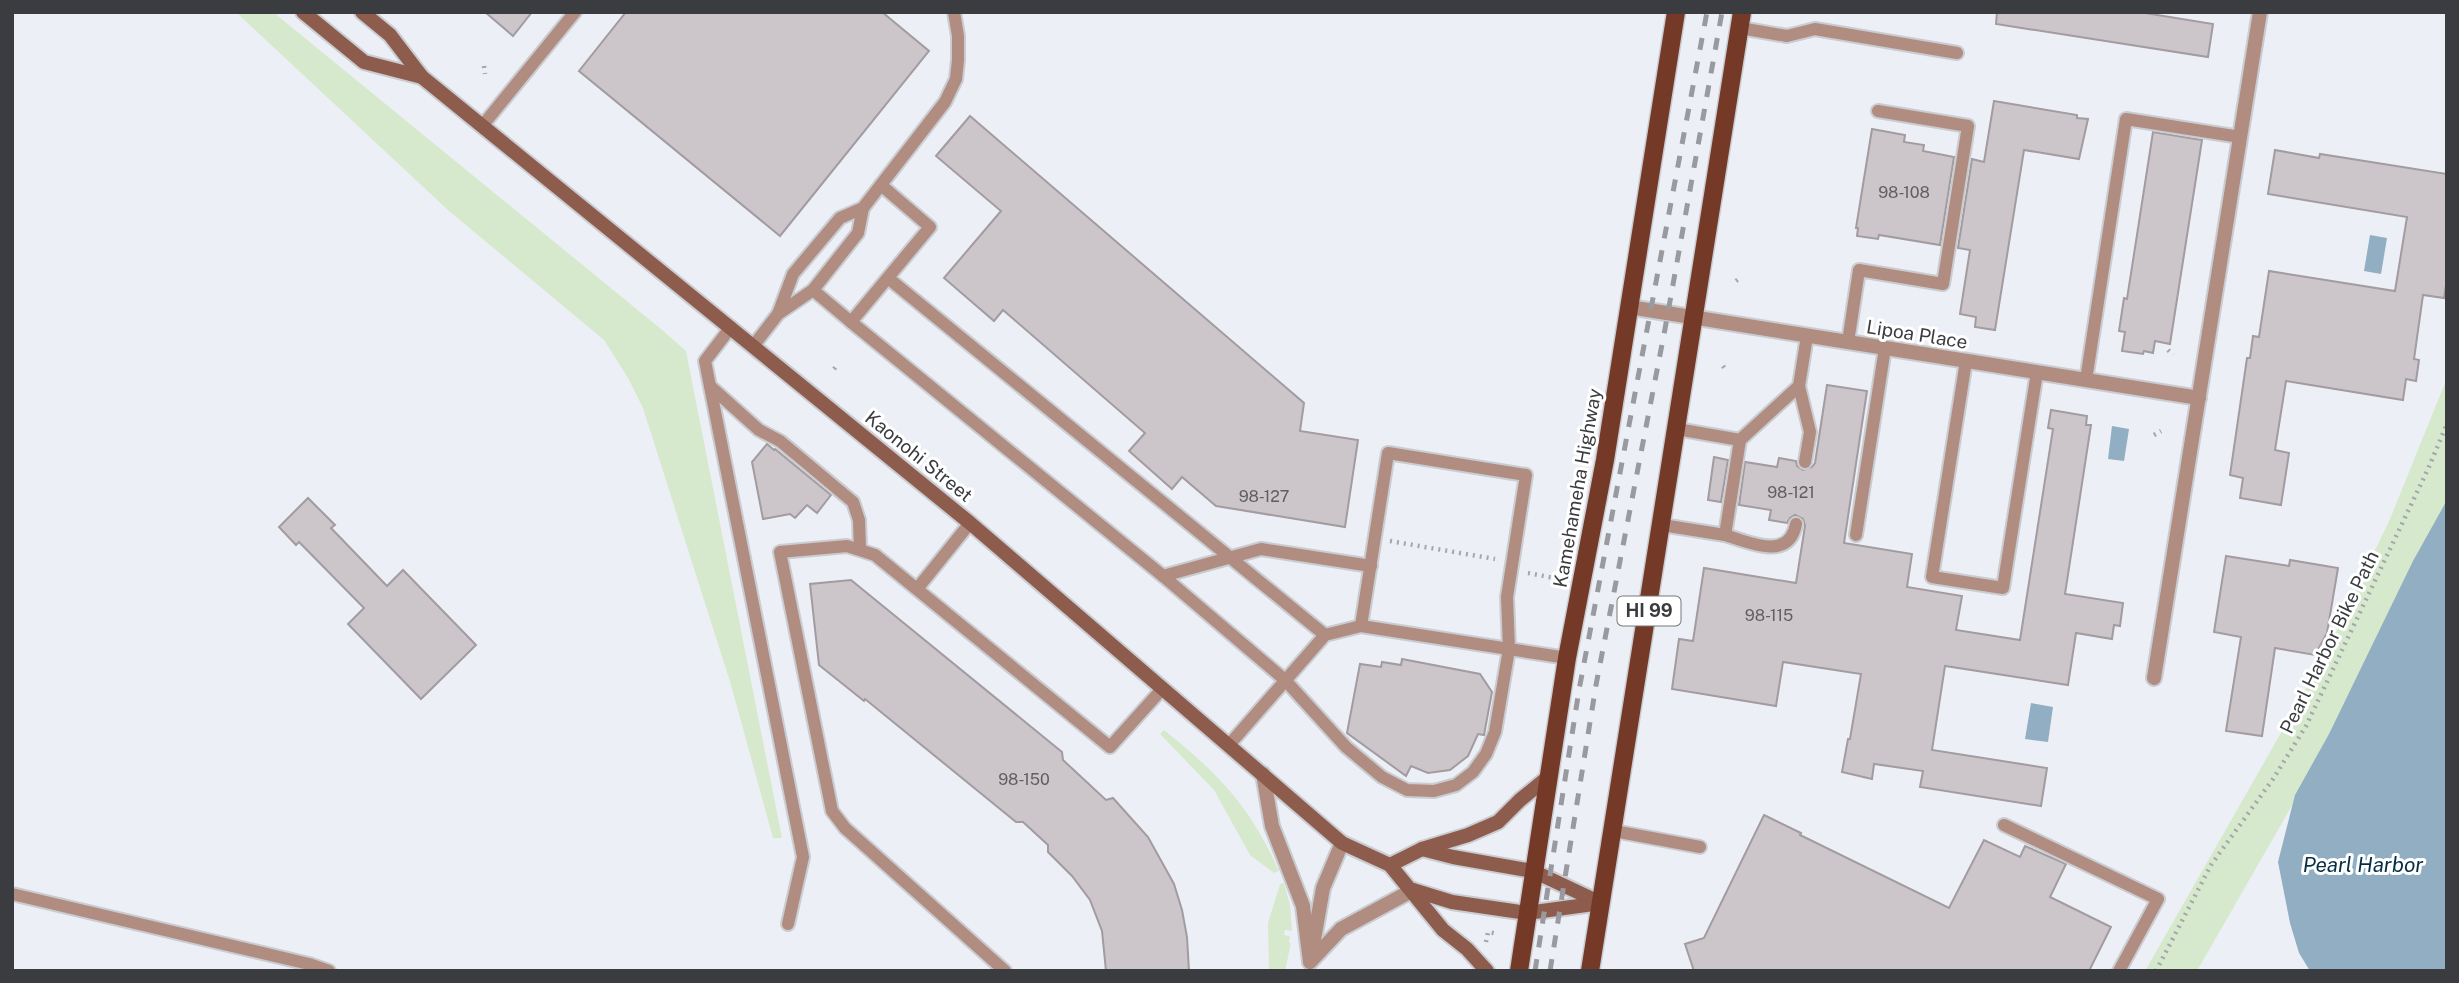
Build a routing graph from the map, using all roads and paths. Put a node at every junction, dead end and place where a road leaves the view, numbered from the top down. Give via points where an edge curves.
1 (303, 12) edge
2 (362, 12) edge
3 (575, 12) edge
4 (954, 12) edge
5 (1676, 12) edge
6 (2260, 12) edge
7 (1741, 20) edge
8 (1957, 53) dead end
9 (484, 66) dead end
10 (485, 74) dead end
11 (422, 77) junction
12 (1878, 111) dead end
13 (483, 125) junction
14 (2240, 137) junction
15 (881, 185) junction
16 (863, 208) junction
17 (888, 278) junction
18 (813, 290) junction
19 (1629, 307) junction
20 (778, 314) junction
21 (1694, 318) junction
22 (851, 322) junction
23 (731, 327) junction
24 (1807, 336) junction
25 (1848, 342) junction
26 (754, 345) junction
27 (1885, 348) junction
28 (2168, 350) dead end
29 (2173, 355) dead end
30 (1966, 361) junction
31 (838, 364) dead end
32 (834, 369) dead end
33 (2036, 372) junction
34 (2086, 380) junction
35 (710, 385) junction
36 (1799, 386) junction
37 (2199, 398) junction
38 (2447, 424) edge
39 (1677, 429) junction
40 (2161, 431) dead end
41 (2154, 435) dead end
42 (1740, 439) junction
43 (1805, 462) dead end
44 (970, 523) junction
45 (1796, 524) dead end
46 (1662, 525) junction
47 (1376, 530) junction
48 (1725, 535) junction
49 (1856, 535) dead end
50 (860, 549) junction
51 (1228, 556) junction
52 (1371, 566) junction
53 (1512, 566) junction
54 (1163, 576) junction
55 (1554, 578) dead end
56 (917, 589) junction
57 (1362, 626) junction
58 (1325, 635) junction
59 (1509, 649) junction
60 (1567, 658) junction
61 (2154, 678) dead end
62 (1285, 680) junction
63 (1163, 688) junction
64 (1229, 745) junction
65 (1263, 774) junction
66 (1547, 778) junction
67 (2004, 825) dead end
68 (1614, 831) junction
69 (1342, 843) junction
70 (1700, 847) dead end
71 (1422, 849) junction
72 (1390, 865) junction
73 (1533, 871) junction
74 (1413, 890) junction
75 (12, 894) edge
76 (1601, 903) junction
77 (1527, 913) junction
78 (788, 924) dead end
79 (1498, 934) dead end
80 (1486, 943) dead end
81 (1309, 966) edge
82 (329, 971) edge
83 (1005, 971) edge
84 (1487, 971) edge
85 (1519, 971) edge
86 (1590, 971) edge
87 (2119, 971) edge
88 (2155, 971) edge

1 - 11 street, Kaonohi Street via 364,62
2 - 11 street, Kaonohi Street via 390,35
3 - 13 lane
4 - 15 lane via 958,60 952,90
5 - 19 main road, Kamehameha Highway
6 - 14 street
7 - 8 lane via 1787,36 1815,29
7 - 21 main road, HI 99
9 - 10 path
11 - 13 street, Kaonohi Street
12 - 25 lane via 1968,126 1943,284 1859,270
13 - 23 street, Kaonohi Street
14 - 34 lane via 2126,119
14 - 37 street
15 - 16 lane
15 - 17 lane via 930,227
16 - 18 lane via 858,233
16 - 20 lane via 840,218 793,274
17 - 22 lane
17 - 51 lane
18 - 20 lane
18 - 22 lane
19 - 21 street, Lipoa Place
19 - 60 main road, Kamehameha Highway
20 - 26 lane
21 - 24 street, Lipoa Place
21 - 39 main road, HI 99
22 - 54 lane
23 - 26 street, Kaonohi Street
23 - 35 lane via 705,361
24 - 25 street, Lipoa Place
24 - 36 lane
25 - 27 street, Lipoa Place
26 - 44 street, Kaonohi Street
27 - 30 street, Lipoa Place
27 - 49 lane
28 - 29 path
30 - 33 street, Lipoa Place
30 - 33 lane via 1932,577 2003,588
31 - 32 path
33 - 34 street, Lipoa Place
34 - 37 street, Lipoa Place
35 - 50 lane via 759,430 780,441 853,502
35 - 78 lane via 803,857
36 - 42 lane
36 - 43 lane via 1810,432
37 - 61 street
38 - 88 path, Pearl Harbor Bike Path via 2306,726 2211,865
39 - 42 lane
39 - 46 main road, HI 99
40 - 41 path
42 - 48 lane
44 - 56 lane
44 - 63 street, Kaonohi Street
45 - 48 lane via 1791,538 1776,547
46 - 48 lane
46 - 68 main road, HI 99
47 - 52 lane
47 - 53 path via 1392,542 1501,560
47 - 53 lane via 1388,453 1526,475
50 - 56 lane via 875,555
50 - 83 lane via 780,552 832,811 845,828
51 - 52 lane via 1261,549
51 - 54 lane
51 - 58 lane
52 - 57 lane
53 - 55 path
53 - 59 lane via 1507,597
54 - 62 lane
56 - 63 lane via 1110,747
57 - 58 lane
57 - 59 lane
58 - 62 lane
59 - 60 lane
59 - 62 lane via 1495,732 1486,754 1456,785 1434,791 1407,790 1382,777 1346,747
60 - 66 main road, Kamehameha Highway
62 - 64 lane
63 - 64 street, Kaonohi Street
64 - 65 street, Kaonohi Street
65 - 69 street, Kaonohi Street
65 - 81 street via 1272,826 1303,906
66 - 71 street via 1498,822
66 - 73 main road, Kamehameha Highway
67 - 87 lane via 2158,899
68 - 70 lane
68 - 76 main road, HI 99
69 - 72 street, Kaonohi Street
69 - 81 street via 1323,888
71 - 72 street
71 - 73 street
72 - 74 street, Kaonohi Street
73 - 76 street
73 - 77 main road, Kamehameha Highway
74 - 77 street via 1452,902
74 - 81 street via 1341,929
74 - 84 street, Kaonohi Street via 1443,930
75 - 82 lane
76 - 77 street
76 - 86 main road, HI 99
77 - 85 main road, Kamehameha Highway
79 - 80 path via 1488,932

